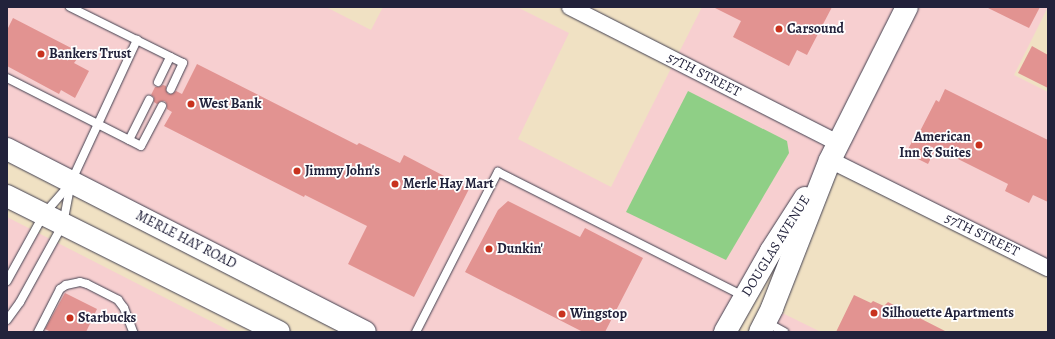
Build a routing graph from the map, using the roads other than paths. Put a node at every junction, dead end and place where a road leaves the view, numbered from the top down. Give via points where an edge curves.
1 (70, 7) edge
2 (570, 7) edge
3 (906, 7) edge
4 (137, 40) junction
5 (170, 57) junction
6 (7, 78) edge
7 (158, 82) dead end
8 (171, 89) dead end
9 (149, 100) dead end
10 (162, 106) dead end
11 (98, 125) junction
12 (129, 140) junction
13 (7, 149) edge
14 (834, 152) junction
15 (71, 182) junction
16 (7, 196) edge
17 (53, 219) junction
18 (1048, 268) edge
19 (7, 281) edge
20 (745, 296) junction
21 (7, 320) edge
22 (770, 329) edge
23 (38, 332) edge
24 (133, 332) edge
25 (279, 332) edge
26 (365, 332) edge
27 (416, 332) edge
28 (725, 332) edge

1 - 4 lane
2 - 14 street, 57TH STREET
3 - 14 main road, DOUGLAS AVENUE
4 - 5 lane
4 - 11 lane
5 - 7 lane
5 - 8 lane via 183,63
6 - 11 lane
9 - 12 lane
10 - 12 lane via 141,146
11 - 12 lane
11 - 15 lane
13 - 15 main road, MERLE HAY ROAD
14 - 18 street, 57TH STREET
14 - 20 main road, DOUGLAS AVENUE
14 - 22 main road, DOUGLAS AVENUE
15 - 17 lane
15 - 17 lane
15 - 26 main road, MERLE HAY ROAD
16 - 17 main road
17 - 19 lane
17 - 21 lane via 20,302
17 - 25 main road
20 - 27 lane via 498,172
20 - 28 main road, DOUGLAS AVENUE
23 - 24 lane via 60,289 80,282 118,300 124,308

